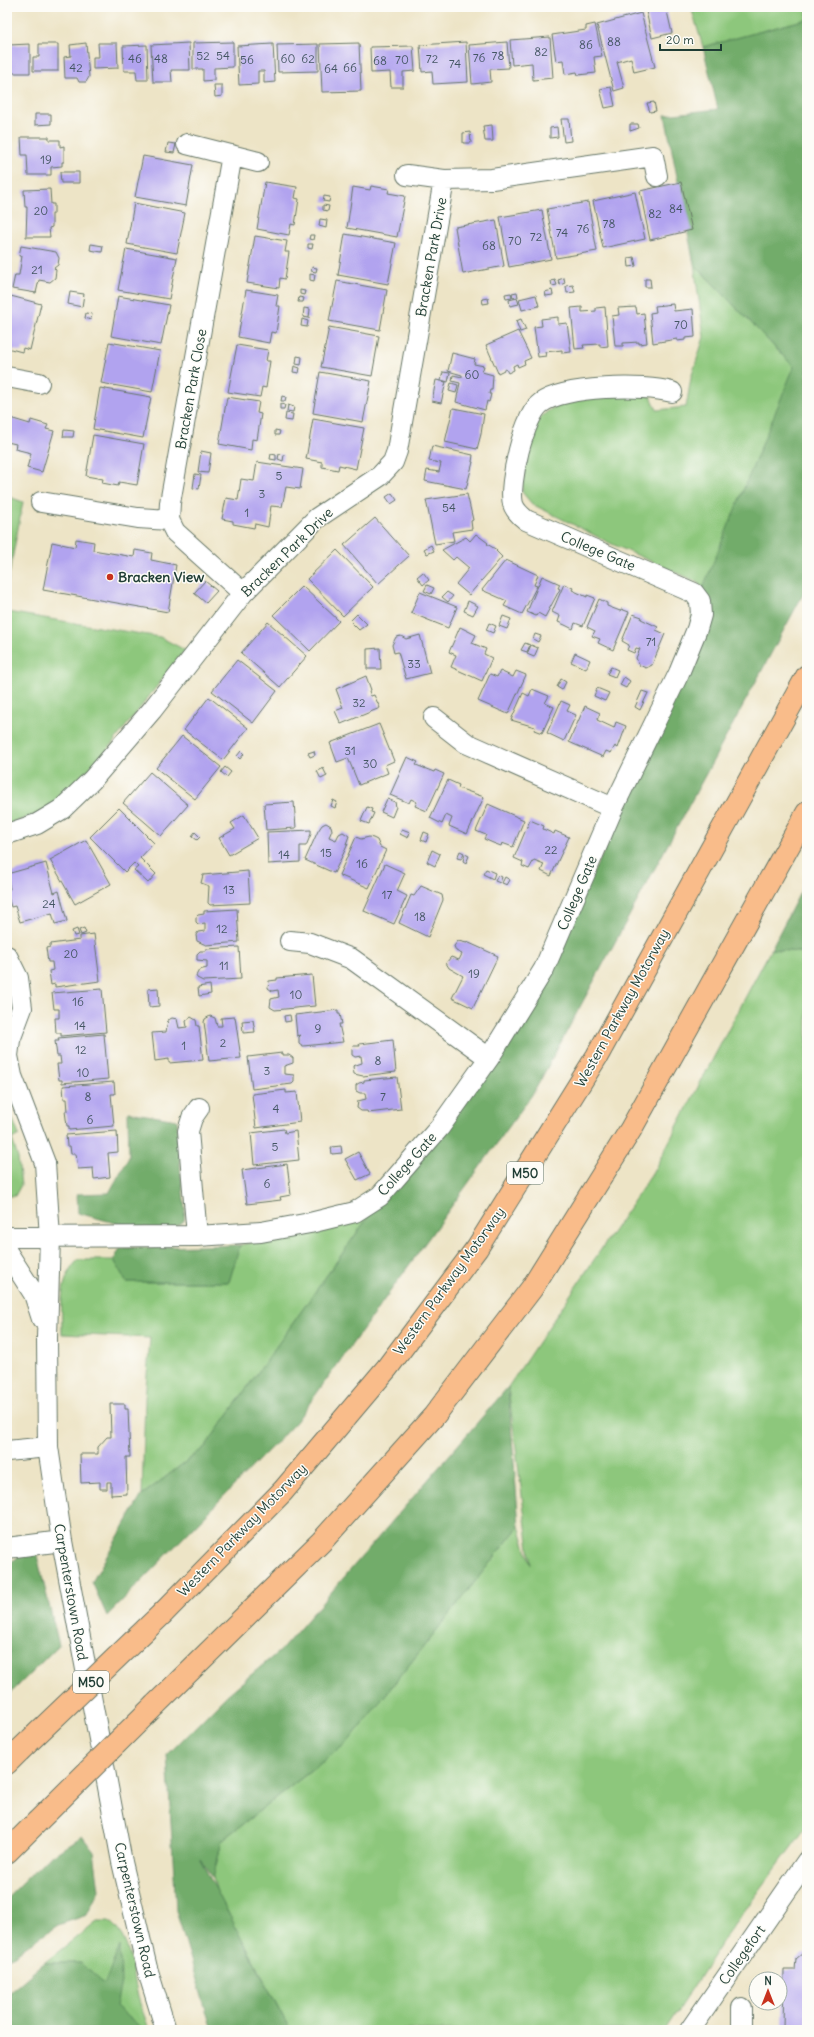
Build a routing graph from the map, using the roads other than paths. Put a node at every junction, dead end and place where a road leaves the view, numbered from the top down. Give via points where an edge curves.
1 (187, 144) dead end
2 (232, 155) junction
3 (258, 162) dead end
4 (406, 175) dead end
5 (657, 176) dead end
6 (444, 180) junction
7 (7, 377) edge
8 (39, 383) dead end
9 (672, 392) dead end
10 (42, 502) dead end
11 (169, 520) junction
12 (243, 593) junction
13 (807, 676) edge
14 (434, 718) dead end
15 (613, 808) junction
16 (807, 813) edge
17 (7, 834) edge
18 (290, 941) dead end
19 (7, 956) edge
20 (8, 1055) edge
21 (489, 1058) junction
22 (199, 1108) dead end
23 (197, 1236) junction
24 (7, 1237) edge
25 (50, 1237) junction
26 (7, 1252) edge
27 (47, 1338) junction
28 (48, 1447) junction
29 (7, 1451) edge
30 (62, 1541) junction
31 (7, 1548) edge
32 (13, 1757) edge
33 (7, 1852) edge
34 (807, 1862) edge
35 (800, 1884) edge
36 (742, 2008) dead end
37 (166, 2030) edge
38 (690, 2030) edge
39 (742, 2030) edge

1 - 2 street
2 - 3 street
2 - 11 street, Bracken Park Close
4 - 6 street, Bracken Park Drive
5 - 6 street, Bracken Park Drive via 653,156 520,176
6 - 12 street, Bracken Park Drive via 393,462 380,476 317,518
7 - 8 street
9 - 15 street, College Gate via 650,387 615,388 559,395 539,404 530,416 524,431 513,479 513,504 519,515 526,520 678,585 694,593 700,601 701,615 682,665
10 - 11 street via 138,518
11 - 12 street via 175,532
12 - 17 street, Bracken Park Drive via 147,716 92,780 62,809 37,824
13 - 32 highway, Western Parkway Motorway / M50, bridge via 597,1056 477,1248 388,1368 288,1485 163,1613
14 - 15 street via 466,743
15 - 21 street, College Gate via 544,969
16 - 33 highway, bridge via 632,1129 532,1288 434,1416 322,1541
18 - 21 street via 310,943 352,959
19 - 20 street via 18,978 22,1008 10,1040
20 - 25 street via 12,1076 45,1163
21 - 23 street, College Gate via 440,1127 380,1196 355,1212 310,1224 261,1232
22 - 23 street via 188,1130
23 - 25 street, College Gate
24 - 25 street
25 - 27 street, Carpenterstown Road
26 - 27 street via 34,1294
27 - 28 street, Carpenterstown Road
28 - 29 street
28 - 30 street, Carpenterstown Road
30 - 31 street
30 - 37 street, Carpenterstown Road via 122,1862 147,1968
34 - 35 street, Collegefort
35 - 38 street, Collegefort
36 - 39 street

